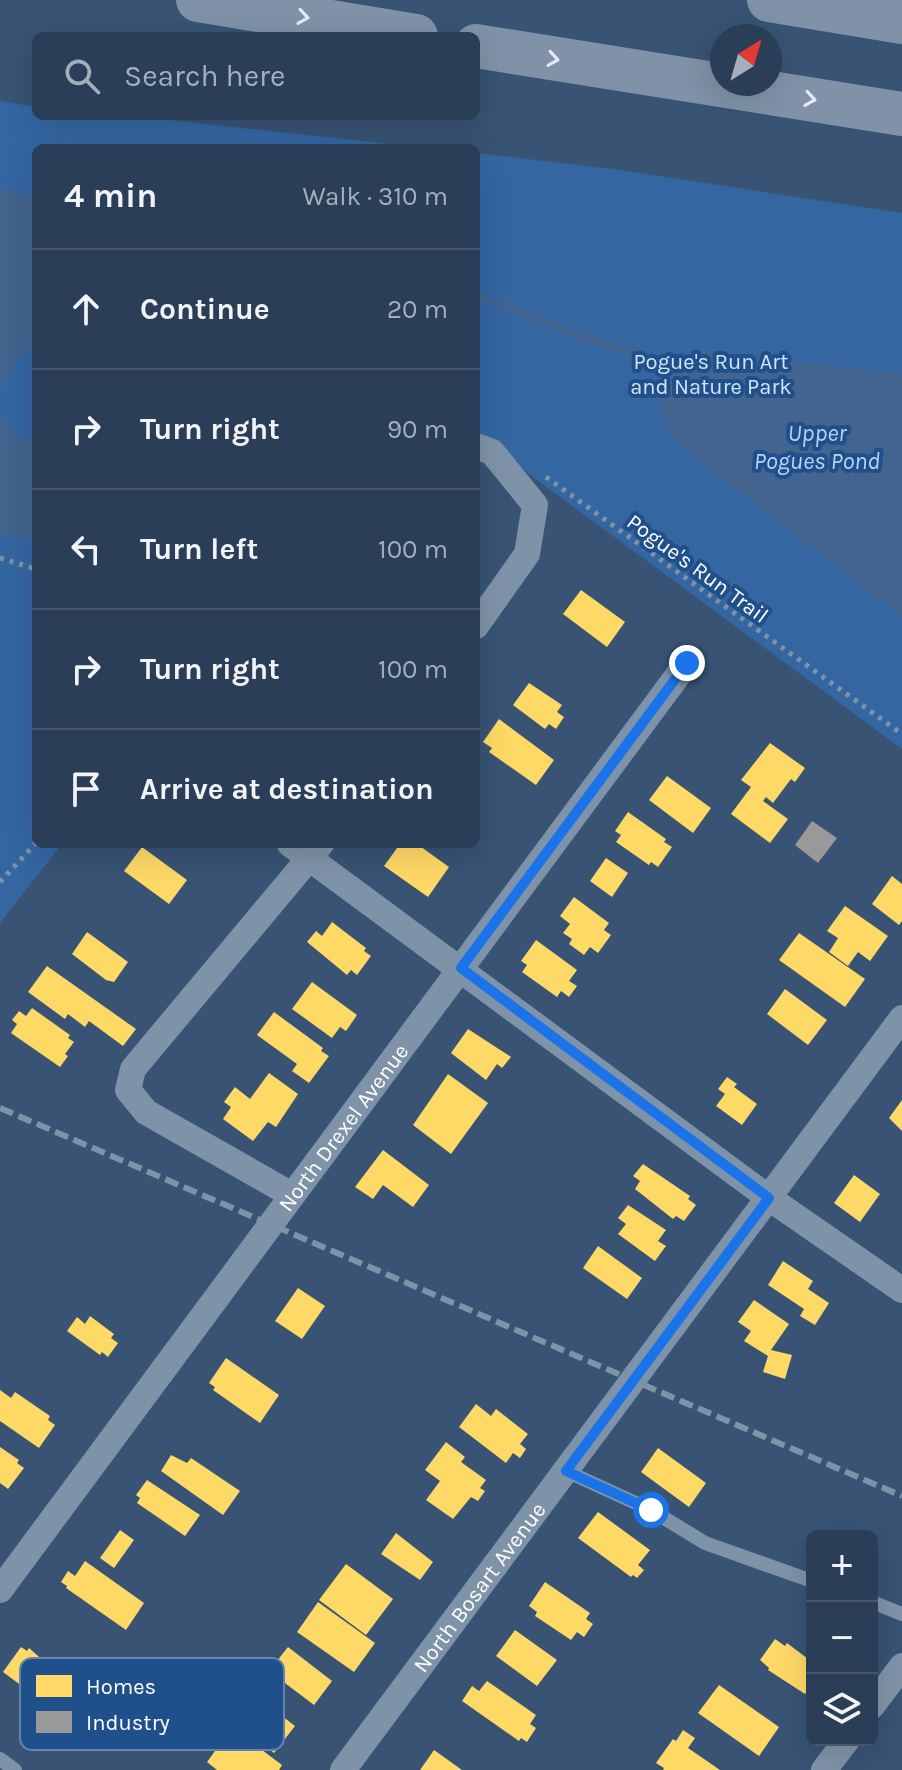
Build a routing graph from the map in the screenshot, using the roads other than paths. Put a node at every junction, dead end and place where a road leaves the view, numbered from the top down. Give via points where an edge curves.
1 (198, 0) edge
2 (769, 0) edge
3 (902, 22) edge
4 (392, 32) edge
5 (480, 47) edge
6 (902, 114) edge
7 (480, 448) edge
8 (480, 620) edge
9 (687, 663) dead end
10 (307, 849) edge
11 (461, 968) junction
12 (902, 1018) edge
13 (292, 1195) junction
14 (769, 1198) junction
15 (902, 1290) edge
16 (566, 1471) junction
17 (806, 1579) edge
18 (0, 1590) edge
19 (878, 1604) edge
20 (902, 1614) edge
21 (902, 1666) edge
22 (878, 1698) edge
23 (842, 1746) edge
24 (0, 1759) edge
25 (15, 1770) edge
26 (343, 1770) edge
27 (824, 1770) edge

1 -> 4 highway
2 - 3 highway
5 -> 6 highway
7 - 8 street via 492,452 535,505 527,554
9 - 11 street, North Drexel Avenue
10 - 11 street
10 - 13 street via 133,1069 128,1090 146,1112
11 - 13 street, North Drexel Avenue
11 - 14 street
12 - 14 street, North Bosart Avenue
13 - 18 street, North Drexel Avenue
14 - 15 street
14 - 16 street, North Bosart Avenue
16 - 17 lane via 651,1510 705,1543
16 - 26 street, North Bosart Avenue
19 - 20 lane
21 - 22 street
23 - 27 street
24 - 25 lane

